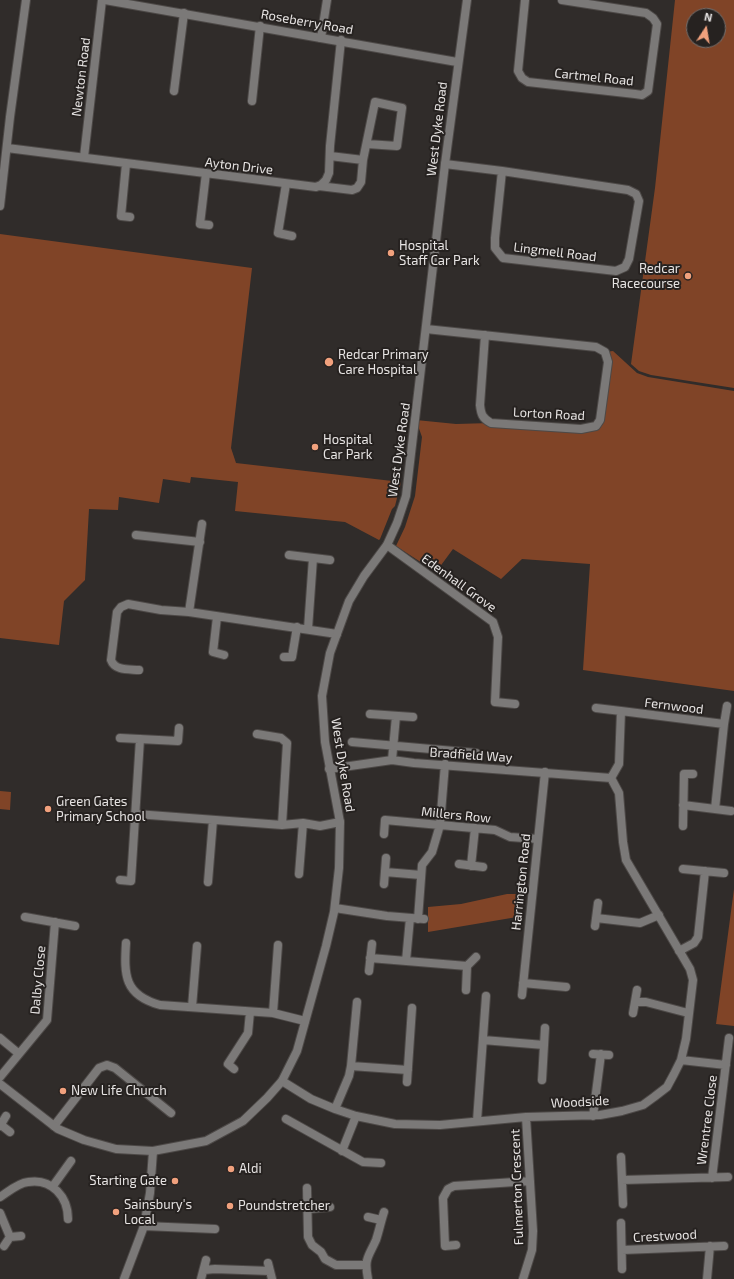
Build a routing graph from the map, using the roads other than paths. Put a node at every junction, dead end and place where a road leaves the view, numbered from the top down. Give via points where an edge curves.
1 (26, 0) edge
2 (103, 0) edge
3 (327, 0) edge
4 (467, 0) edge
5 (526, 0) edge
6 (562, 0) edge
7 (145, 3) edge
8 (184, 13) junction
9 (260, 26) junction
10 (322, 38) junction
11 (341, 40) junction
12 (457, 62) junction
13 (174, 91) dead end
14 (252, 100) dead end
15 (367, 144) junction
16 (7, 148) junction
17 (330, 156) junction
18 (84, 157) junction
19 (363, 160) junction
20 (126, 164) junction
21 (445, 164) junction
22 (502, 171) junction
23 (206, 174) junction
24 (286, 184) junction
25 (320, 186) junction
26 (0, 206) edge
27 (130, 217) dead end
28 (209, 225) dead end
29 (292, 236) dead end
30 (426, 329) junction
31 (485, 335) junction
32 (202, 524) dead end
33 (136, 535) dead end
34 (200, 542) junction
35 (387, 545) junction
36 (289, 555) dead end
37 (313, 558) junction
38 (330, 560) dead end
39 (189, 612) junction
40 (217, 617) junction
41 (297, 627) junction
42 (308, 629) junction
43 (337, 634) junction
44 (224, 655) dead end
45 (284, 657) dead end
46 (140, 670) dead end
47 (515, 704) dead end
48 (727, 706) dead end
49 (596, 708) dead end
50 (621, 711) junction
51 (370, 714) dead end
52 (396, 716) junction
53 (413, 717) dead end
54 (724, 724) junction
55 (179, 728) dead end
56 (257, 734) dead end
57 (120, 738) dead end
58 (140, 739) junction
59 (352, 742) dead end
60 (394, 746) junction
61 (476, 753) dead end
62 (392, 760) junction
63 (445, 764) junction
64 (329, 769) junction
65 (544, 772) junction
66 (693, 774) dead end
67 (611, 778) junction
68 (683, 805) junction
69 (715, 809) junction
70 (731, 811) dead end
71 (136, 814) junction
72 (213, 820) junction
73 (340, 822) junction
74 (303, 823) junction
75 (282, 825) junction
76 (440, 825) junction
77 (683, 826) dead end
78 (475, 828) junction
79 (384, 834) dead end
80 (538, 839) junction
81 (386, 858) dead end
82 (459, 864) dead end
83 (471, 866) junction
84 (483, 867) dead end
85 (683, 869) dead end
86 (705, 871) junction
87 (385, 872) junction
88 (724, 872) dead end
89 (299, 874) dead end
90 (421, 875) junction
91 (120, 880) dead end
92 (208, 882) dead end
93 (384, 884) dead end
94 (598, 903) dead end
95 (335, 908) junction
96 (659, 915) junction
97 (25, 917) dead end
98 (417, 919) junction
99 (55, 922) junction
100 (75, 926) dead end
101 (126, 943) dead end
102 (372, 944) dead end
103 (278, 945) dead end
104 (196, 946) dead end
105 (679, 950) junction
106 (476, 957) dead end
107 (370, 958) junction
108 (406, 961) junction
109 (467, 966) junction
110 (369, 971) dead end
111 (524, 983) junction
112 (566, 987) dead end
113 (466, 990) dead end
114 (637, 990) dead end
115 (522, 995) dead end
116 (486, 996) dead end
117 (356, 1002) dead end
118 (635, 1002) junction
119 (192, 1007) junction
120 (412, 1008) dead end
121 (250, 1012) junction
122 (273, 1013) junction
123 (633, 1013) dead end
124 (688, 1013) junction
125 (305, 1021) junction
126 (545, 1028) dead end
127 (0, 1038) edge
128 (729, 1038) dead end
129 (483, 1040) junction
130 (544, 1045) junction
131 (18, 1053) junction
132 (601, 1054) dead end
133 (681, 1060) junction
134 (726, 1065) junction
135 (351, 1066) junction
136 (234, 1069) dead end
137 (408, 1070) junction
138 (0, 1077) edge
139 (542, 1080) dead end
140 (282, 1081) junction
141 (407, 1082) dead end
142 (0, 1084) edge
143 (335, 1109) junction
144 (171, 1113) dead end
145 (6, 1116) dead end
146 (356, 1116) junction
147 (594, 1116) junction
148 (526, 1117) junction
149 (286, 1119) dead end
150 (477, 1121) junction
151 (1, 1126) edge
152 (54, 1126) junction
153 (10, 1132) dead end
154 (153, 1151) junction
155 (342, 1151) junction
156 (621, 1157) dead end
157 (59, 1163) dead end
158 (381, 1163) dead end
159 (728, 1177) dead end
160 (712, 1178) junction
161 (622, 1180) junction
162 (530, 1181) junction
163 (53, 1186) junction
164 (307, 1188) dead end
165 (0, 1197) edge
166 (76, 1204) dead end
167 (623, 1204) dead end
168 (330, 1207) dead end
169 (308, 1209) junction
170 (68, 1210) junction
171 (0, 1213) edge
172 (368, 1217) dead end
173 (68, 1219) dead end
174 (622, 1223) dead end
175 (144, 1226) junction
176 (215, 1229) dead end
177 (21, 1236) dead end
178 (10, 1237) junction
179 (456, 1245) dead end
180 (4, 1246) dead end
181 (710, 1246) junction
182 (724, 1246) dead end
183 (622, 1250) junction
184 (206, 1260) dead end
185 (268, 1262) dead end
186 (366, 1265) junction
187 (622, 1269) dead end
188 (204, 1270) junction
189 (271, 1275) edge
190 (124, 1279) edge
191 (201, 1279) edge
192 (368, 1279) edge
193 (523, 1279) edge
194 (707, 1279) edge

1 - 16 street
2 - 7 street, Roseberry Road
2 - 18 street, Newton Road
3 - 10 street
4 - 12 street, West Dyke Road
5 - 6 street, Cartmel Road via 518,71 522,78 528,82 642,95 648,91 657,24 653,18 646,13
7 - 8 street, Roseberry Road
8 - 9 street, Roseberry Road
8 - 13 street
9 - 10 street, Roseberry Road
9 - 14 street
10 - 11 street, Roseberry Road
11 - 12 street, Roseberry Road
11 - 17 street
12 - 21 street, West Dyke Road
15 - 15 street via 375,102 402,108 397,146
15 - 19 street
16 - 18 street, Ayton Drive
16 - 26 street
17 - 19 street
17 - 25 street via 329,173
18 - 20 street, Ayton Drive
19 - 25 street, Ayton Drive via 361,182 357,188 352,190
20 - 23 street, Ayton Drive
20 - 27 street via 121,216
21 - 22 street, Lingmell Road
21 - 30 street, West Dyke Road
22 - 22 street, Lingmell Road via 495,248 503,258 616,271 625,267 629,259 639,201 636,194 628,190
23 - 24 street, Ayton Drive
23 - 28 street via 200,224
24 - 25 street, Ayton Drive
24 - 29 street via 278,233
30 - 31 street, Lorton Road
30 - 35 street, West Dyke Road via 406,496
31 - 31 street, Lorton Road via 596,347 605,352 608,362 600,420 596,426 589,429 566,428 491,423 484,419 480,405
32 - 34 street
33 - 34 street
34 - 39 street
35 - 43 street, West Dyke Road via 349,601
35 - 47 street, Edenhall Grove via 494,622 498,637 494,702
36 - 37 street
37 - 38 street
37 - 42 street
39 - 40 street
39 - 46 street via 128,604 120,607 117,612 111,660 118,668
40 - 41 street
40 - 44 street via 213,652
41 - 42 street
41 - 45 street via 292,657
42 - 43 street
43 - 64 street, West Dyke Road via 330,653 322,696
48 - 54 street
49 - 50 street, Fernwood
50 - 54 street, Fernwood
50 - 67 street via 619,764
51 - 52 street
52 - 53 street
52 - 60 street
54 - 69 street
55 - 58 street via 178,741
56 - 75 street via 281,738 287,743
57 - 58 street
58 - 71 street via 135,788
59 - 60 street
60 - 61 street
60 - 62 street
62 - 63 street, Bradfield Way
62 - 64 street, Bradfield Way
63 - 65 street, Bradfield Way
63 - 76 street
64 - 73 street, West Dyke Road
65 - 67 street, Bradfield Way
65 - 80 street, Harrington Road
66 - 68 street via 684,774
67 - 96 street, Woodside via 619,793 626,860
68 - 69 street
68 - 77 street
69 - 70 street
71 - 72 street
71 - 91 street via 131,881
72 - 75 street
72 - 92 street
73 - 74 street via 320,826
73 - 95 street, West Dyke Road
74 - 75 street
74 - 89 street
76 - 78 street, Millers Row
76 - 79 street, Millers Row via 385,820
76 - 90 street via 432,852 422,864
78 - 80 street, Millers Row via 495,830 510,837
78 - 83 street
80 - 111 street, Harrington Road
81 - 87 street
82 - 83 street
83 - 84 street
85 - 86 street
86 - 88 street
86 - 105 street via 698,937 694,943
87 - 90 street
87 - 93 street
90 - 98 street
94 - 96 street via 595,922 640,923
95 - 98 street
95 - 125 street, West Dyke Road
96 - 105 street, Woodside
97 - 99 street
98 - 108 street
99 - 100 street
99 - 131 street, Dalby Close via 47,1020
101 - 119 street via 125,975 131,987 141,997 160,1005
102 - 107 street
103 - 122 street
104 - 119 street
105 - 124 street, Woodside via 693,980
106 - 109 street
107 - 108 street
107 - 110 street
108 - 109 street
109 - 113 street
111 - 112 street
111 - 115 street, Harrington Road
114 - 118 street
116 - 129 street
117 - 135 street
118 - 123 street
118 - 124 street via 646,1002
119 - 121 street
120 - 137 street
121 - 122 street
121 - 136 street via 248,1032 228,1064
122 - 125 street
124 - 133 street, Woodside
125 - 140 street, West Dyke Road via 297,1051
126 - 130 street
127 - 131 street
128 - 134 street, Wrentree Close
129 - 130 street
129 - 150 street
130 - 139 street
131 - 138 street, Dalby Close
132 - 147 street
133 - 134 street, Wrentree Close
133 - 147 street, Woodside via 667,1087 643,1105 622,1112
134 - 160 street, Wrentree Close
135 - 137 street
135 - 143 street
137 - 141 street
140 - 143 street, Woodside via 311,1099
140 - 154 street, West Dyke Road via 243,1120 206,1141
142 - 152 street, West Dyke Road
143 - 146 street, Woodside
144 - 152 street via 115,1068 107,1065 99,1068
145 - 151 street
146 - 150 street, Woodside via 411,1125
146 - 155 street
147 - 148 street, Woodside
148 - 150 street, Woodside
148 - 162 street, Fulmerton Crescent
149 - 155 street
151 - 153 street
152 - 154 street, West Dyke Road via 84,1140 116,1149
154 - 175 street via 150,1193
155 - 158 street via 363,1162
156 - 161 street
157 - 163 street via 69,1164
159 - 160 street, Wrentree Close
160 - 161 street, Wrentree Close
161 - 167 street
162 - 179 street via 454,1186 448,1189 444,1198 445,1246
162 - 193 street, Fulmerton Crescent via 532,1250
163 - 165 street via 27,1182
163 - 170 street via 63,1198
164 - 169 street
166 - 170 street
168 - 169 street
169 - 186 street via 308,1236 312,1245 325,1259 336,1264
170 - 173 street
171 - 178 street
172 - 186 street via 383,1216 376,1239 368,1253
174 - 183 street, Crestwood
175 - 176 street
175 - 190 street
177 - 178 street
178 - 180 street
181 - 182 street, Crestwood
181 - 183 street, Crestwood
181 - 194 street, Crestwood
183 - 187 street, Crestwood
184 - 188 street
185 - 189 street
186 - 192 street
188 - 189 street via 215,1268
188 - 191 street

